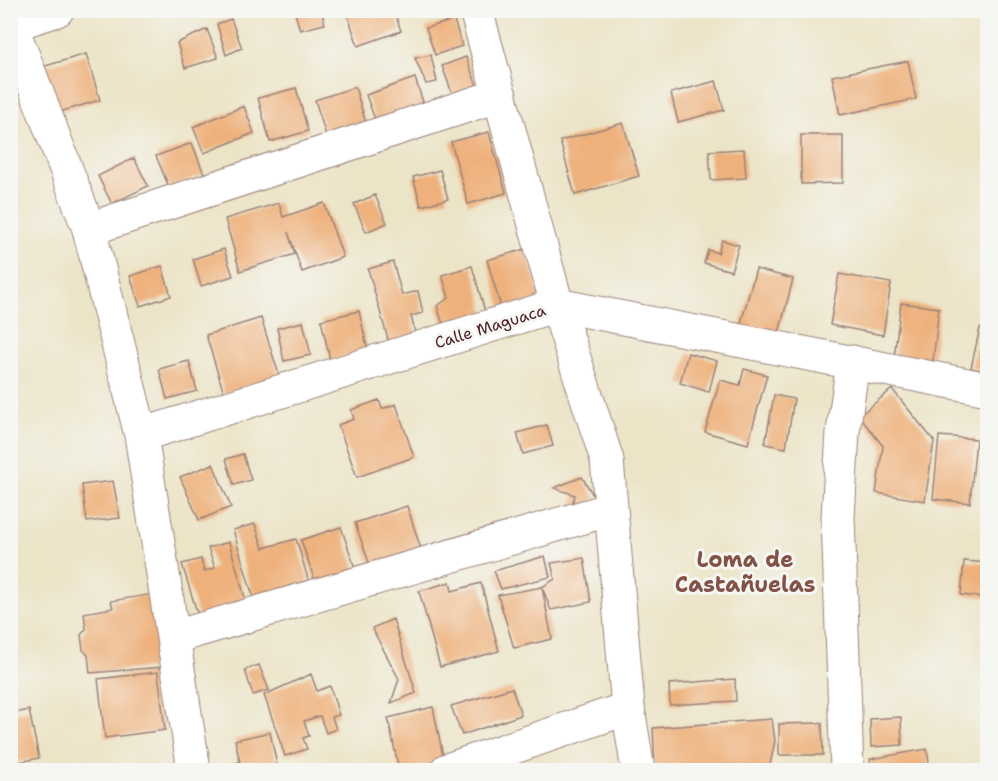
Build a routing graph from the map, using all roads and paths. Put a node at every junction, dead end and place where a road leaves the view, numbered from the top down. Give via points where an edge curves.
1 (57, 10) edge
2 (477, 10) edge
3 (11, 24) edge
4 (500, 95) junction
5 (89, 229) junction
6 (557, 305) junction
7 (853, 362) junction
8 (987, 389) edge
9 (141, 435) junction
10 (611, 508) junction
11 (175, 637) junction
12 (628, 708) junction
13 (194, 771) edge
14 (447, 771) edge
15 (638, 771) edge
16 (847, 771) edge

1 - 3 street
2 - 4 street
3 - 5 street
4 - 5 street
4 - 6 street
5 - 9 street
6 - 7 street, Calle Maguaca
6 - 9 street, Calle Maguaca
6 - 10 street via 607,460
7 - 8 street, Calle Maguaca
7 - 16 street via 843,432 838,517
9 - 11 street
10 - 11 street
10 - 12 street
11 - 13 street
12 - 14 street
12 - 15 street

